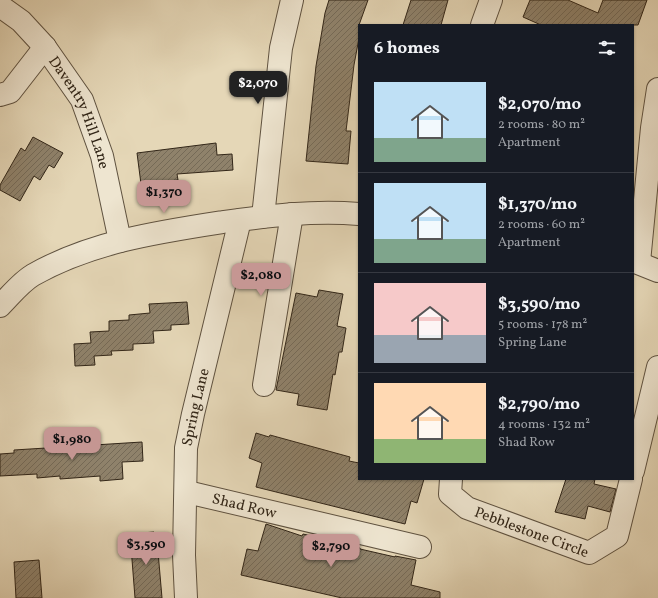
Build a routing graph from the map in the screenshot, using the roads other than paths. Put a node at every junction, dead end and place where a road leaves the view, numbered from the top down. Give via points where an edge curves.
1 (292, 0) edge
2 (491, 0) edge
3 (0, 6) edge
4 (482, 24) edge
5 (45, 46) junction
6 (658, 89) edge
7 (0, 95) edge
8 (292, 214) junction
9 (358, 214) edge
10 (263, 217) junction
11 (240, 220) junction
12 (120, 242) junction
13 (643, 265) edge
14 (0, 306) edge
15 (658, 367) edge
16 (264, 385) dead end
17 (634, 467) edge
18 (451, 480) edge
19 (631, 480) edge
20 (187, 492) junction
21 (420, 547) dead end
22 (186, 598) edge

1 - 10 street via 281,48
2 - 4 street
3 - 5 street, Daventry Hill Lane via 20,21
5 - 7 street via 10,92
5 - 12 street, Daventry Hill Lane via 82,100 102,156
6 - 13 street via 652,128
8 - 9 street
8 - 10 street
8 - 16 street
10 - 11 street
11 - 12 street via 170,230
11 - 20 street, Spring Lane via 186,448
12 - 14 street via 77,253 32,276
15 - 17 street
18 - 19 street, Pebblestone Circle via 450,494 467,508 590,554 617,536
20 - 21 street, Shad Row
20 - 22 street, Spring Lane via 184,555

